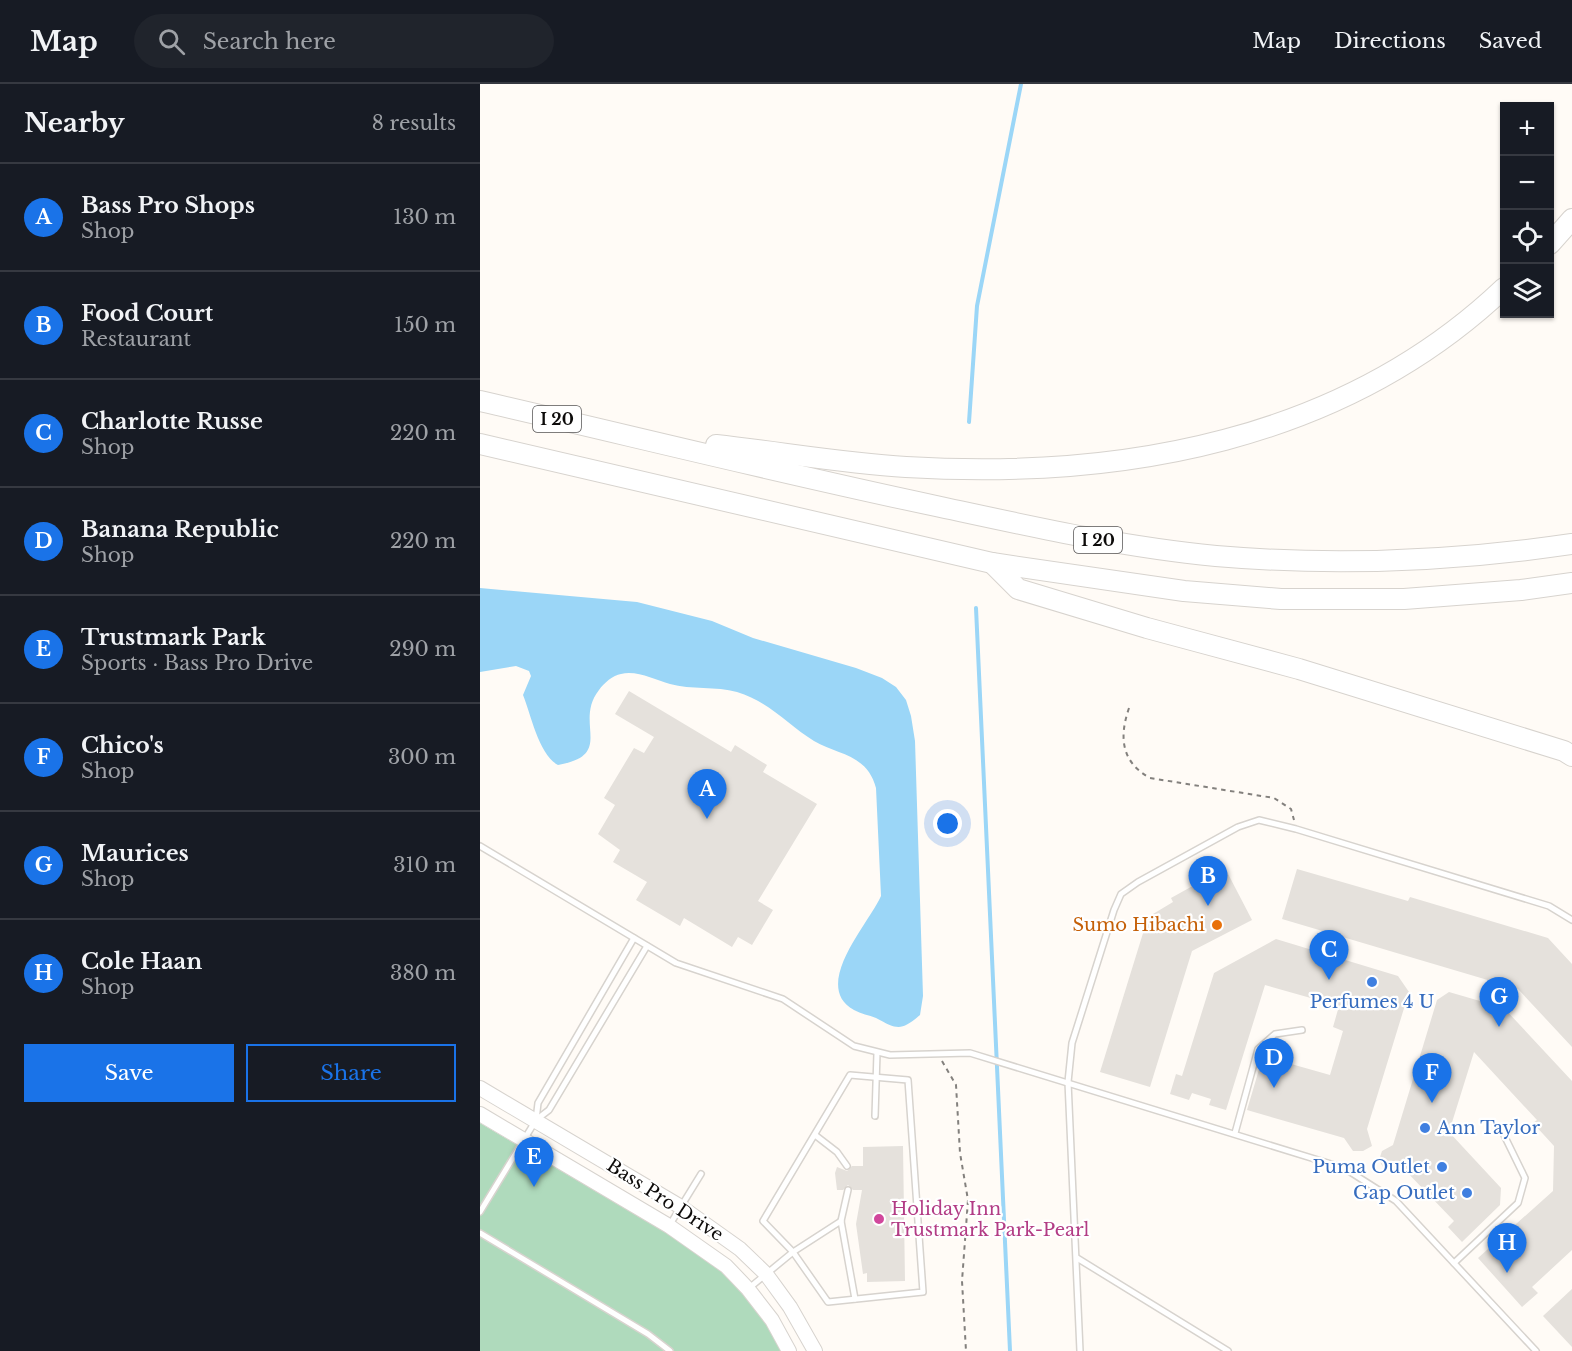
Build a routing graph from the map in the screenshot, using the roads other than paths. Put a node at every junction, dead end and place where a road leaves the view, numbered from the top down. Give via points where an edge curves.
1 (1572, 219) edge
2 (1554, 239) edge
3 (1500, 291) edge
4 (480, 401) edge
5 (634, 437) junction
6 (480, 444) edge
7 (1572, 544) edge
8 (992, 563) junction
9 (1572, 583) edge
10 (1572, 756) edge
11 (480, 846) edge
12 (1572, 920) edge
13 (634, 938) junction
14 (647, 946) junction
15 (1302, 1030) dead end
16 (877, 1053) junction
17 (875, 1077) junction
18 (1068, 1082) junction
19 (480, 1088) edge
20 (480, 1114) edge
21 (875, 1116) dead end
22 (536, 1120) junction
23 (1502, 1131) dead end
24 (1235, 1133) junction
25 (815, 1135) junction
26 (524, 1140) junction
27 (848, 1167) dead end
28 (701, 1174) dead end
29 (848, 1190) dead end
30 (480, 1198) edge
31 (486, 1201) junction
32 (681, 1207) junction
33 (480, 1212) edge
34 (841, 1221) junction
35 (669, 1226) junction
36 (480, 1233) edge
37 (793, 1252) junction
38 (1077, 1258) junction
39 (1454, 1263) junction
40 (766, 1274) junction
41 (748, 1289) junction
42 (855, 1299) junction
43 (670, 1351) edge
44 (789, 1351) edge
45 (815, 1351) edge
46 (1080, 1351) edge
47 (1227, 1351) edge
48 (1536, 1351) edge

1 - 2 highway
3 - 5 highway via 1434,345 1352,394 1263,431 1174,454 1065,466 944,468 852,463
4 - 5 highway, I 20
5 - 7 highway, I 20 via 1089,539 1217,556 1352,560 1476,555
6 - 8 highway, I 20
8 - 9 highway, I 20 via 1184,591 1281,598 1404,598
8 - 10 highway via 1018,589 1309,672
11 - 13 lane
12 - 18 lane via 1549,906 1259,820 1238,827 1121,894 1072,1043
13 - 14 lane
13 - 22 lane via 538,1103
14 - 16 lane via 676,963 783,999 835,1036
14 - 22 lane via 549,1110
15 - 24 lane via 1275,1034 1258,1049
16 - 17 lane
16 - 18 lane via 970,1053
17 - 21 lane
17 - 25 lane via 850,1075
17 - 42 lane via 908,1080 923,1292
18 - 24 lane
18 - 38 lane
19 - 22 street, Bass Pro Drive
20 - 26 street, Bass Pro Drive
22 - 26 lane
22 - 32 street, Bass Pro Drive
23 - 39 lane via 1526,1178 1518,1203
24 - 39 lane via 1322,1160 1366,1179 1396,1201
25 - 27 lane via 837,1152
25 - 37 lane via 763,1221
26 - 31 lane
26 - 35 street, Bass Pro Drive
28 - 32 lane
29 - 34 lane
30 - 31 lane
31 - 33 lane
32 - 35 lane
32 - 40 street, Bass Pro Drive via 741,1249
34 - 37 lane
34 - 42 lane
35 - 41 street, Bass Pro Drive via 726,1266
36 - 43 lane
37 - 40 lane
37 - 42 lane via 828,1302
38 - 46 lane
38 - 47 lane
39 - 48 lane
40 - 41 lane
40 - 45 street, Bass Pro Drive
41 - 44 street, Bass Pro Drive

